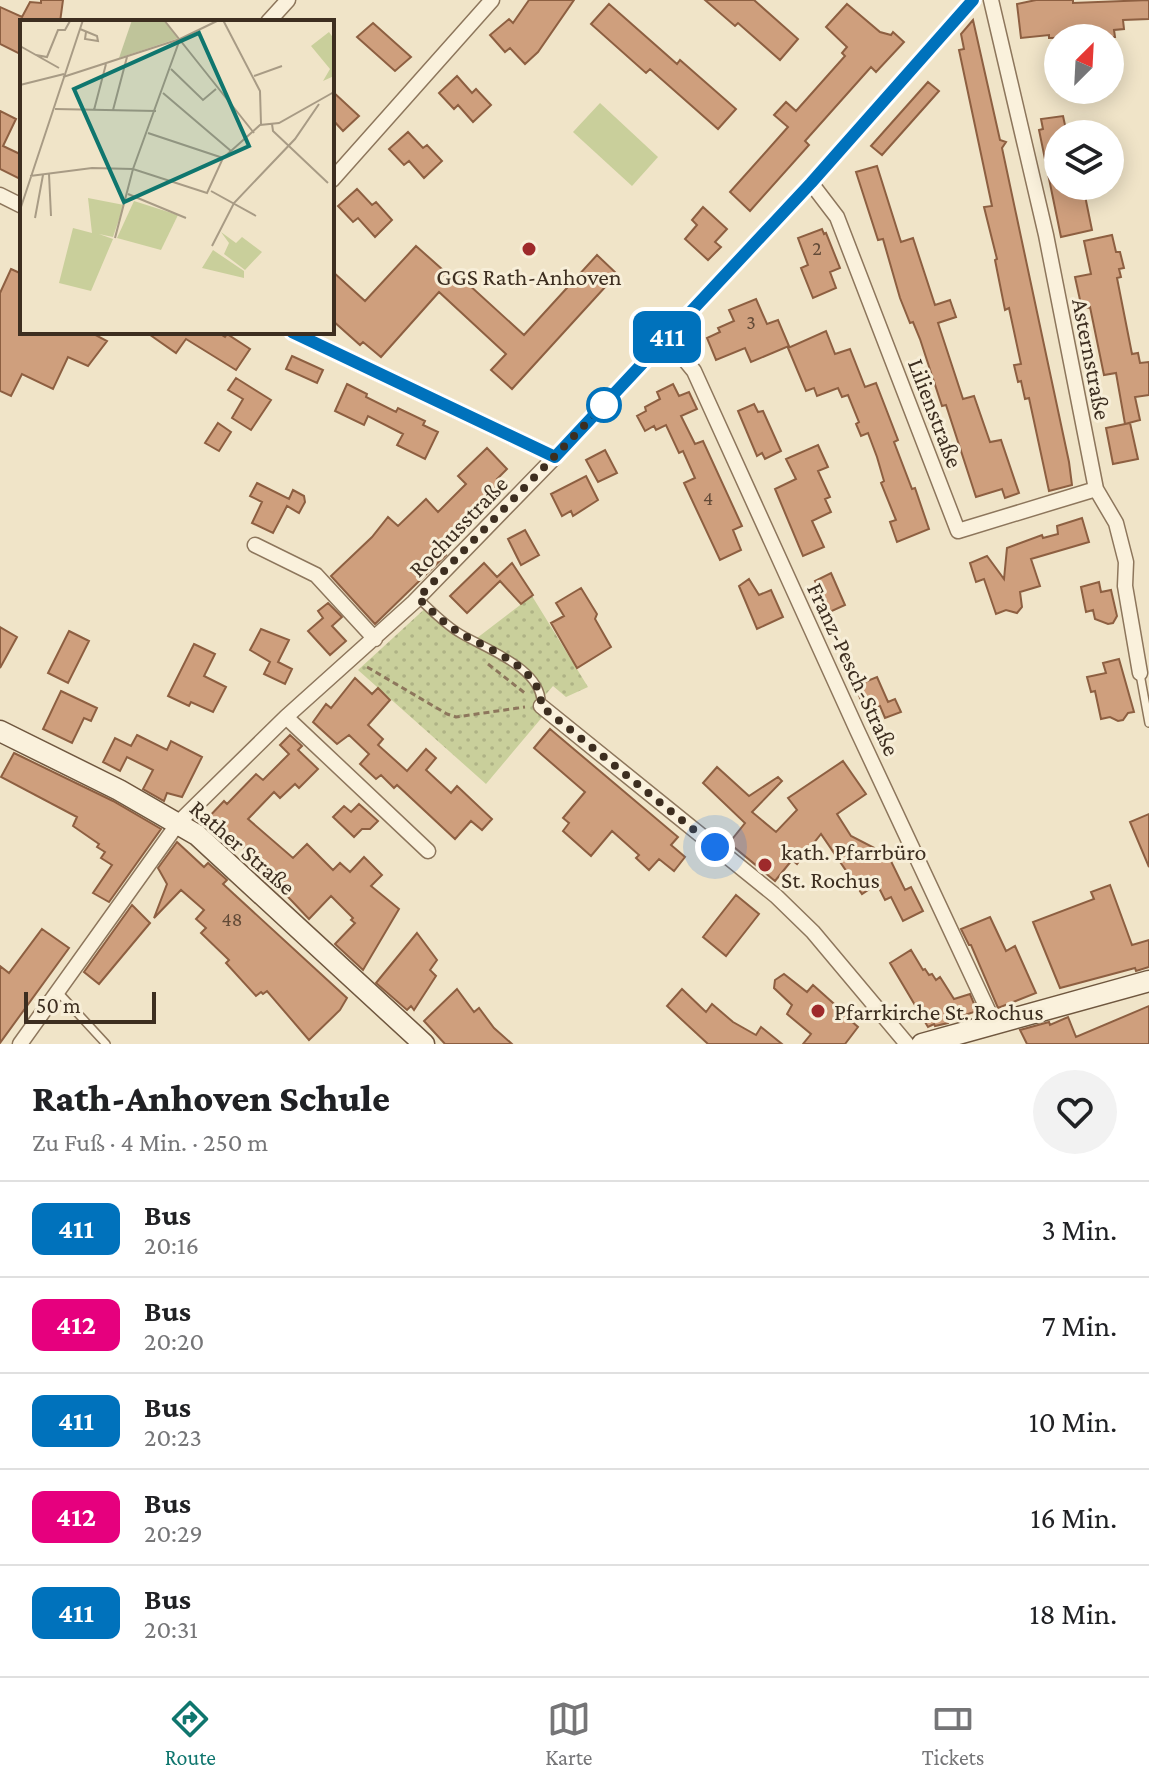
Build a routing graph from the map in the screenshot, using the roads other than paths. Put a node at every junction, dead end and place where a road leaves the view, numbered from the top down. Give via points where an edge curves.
1 (288, 0) edge
2 (492, 0) edge
3 (973, 0) edge
4 (991, 0) edge
5 (270, 20) edge
6 (334, 178) edge
7 (811, 183) junction
8 (0, 195) edge
9 (20, 205) edge
10 (296, 334) edge
11 (667, 338) junction
12 (555, 457) junction
13 (1096, 489) junction
14 (255, 545) dead end
15 (418, 598) junction
16 (375, 639) junction
17 (1140, 673) joint
18 (541, 706) joint
19 (286, 717) junction
20 (1149, 723) edge
21 (0, 731) edge
22 (179, 822) junction
23 (428, 851) dead end
24 (1149, 981) edge
25 (58, 992) junction
26 (994, 1023) junction
27 (20, 1044) edge
28 (106, 1044) edge
29 (424, 1044) edge
30 (907, 1044) edge
31 (922, 1044) edge

1 - 5 street
2 - 6 street
3 - 7 street, Rochusstraße
4 - 13 street, Asternstraße via 1046,235
7 - 11 street, Rochusstraße
7 - 13 street, Lilienstraße via 837,217 958,531
8 - 9 street
10 - 12 street
11 - 12 street, Rochusstraße
11 - 26 street, Franz-Pesch-Straße via 694,371
12 - 15 street, Rochusstraße
13 - 17 street, Asternstraße via 1116,523 1126,562
14 - 16 street via 316,575
15 - 16 street, Rochusstraße
15 - 18 lane via 461,634 516,665 542,695
16 - 19 street, Rochusstraße
17 - 20 lane, Asternstraße
18 - 30 street via 776,896
19 - 22 street, Rochusstraße
19 - 23 street
21 - 22 main road, Rather Straße
22 - 25 street, Rochusstraße
22 - 29 main road, Rather Straße
24 - 26 main road
25 - 27 street, Rochusstraße
25 - 28 lane
26 - 31 main road

